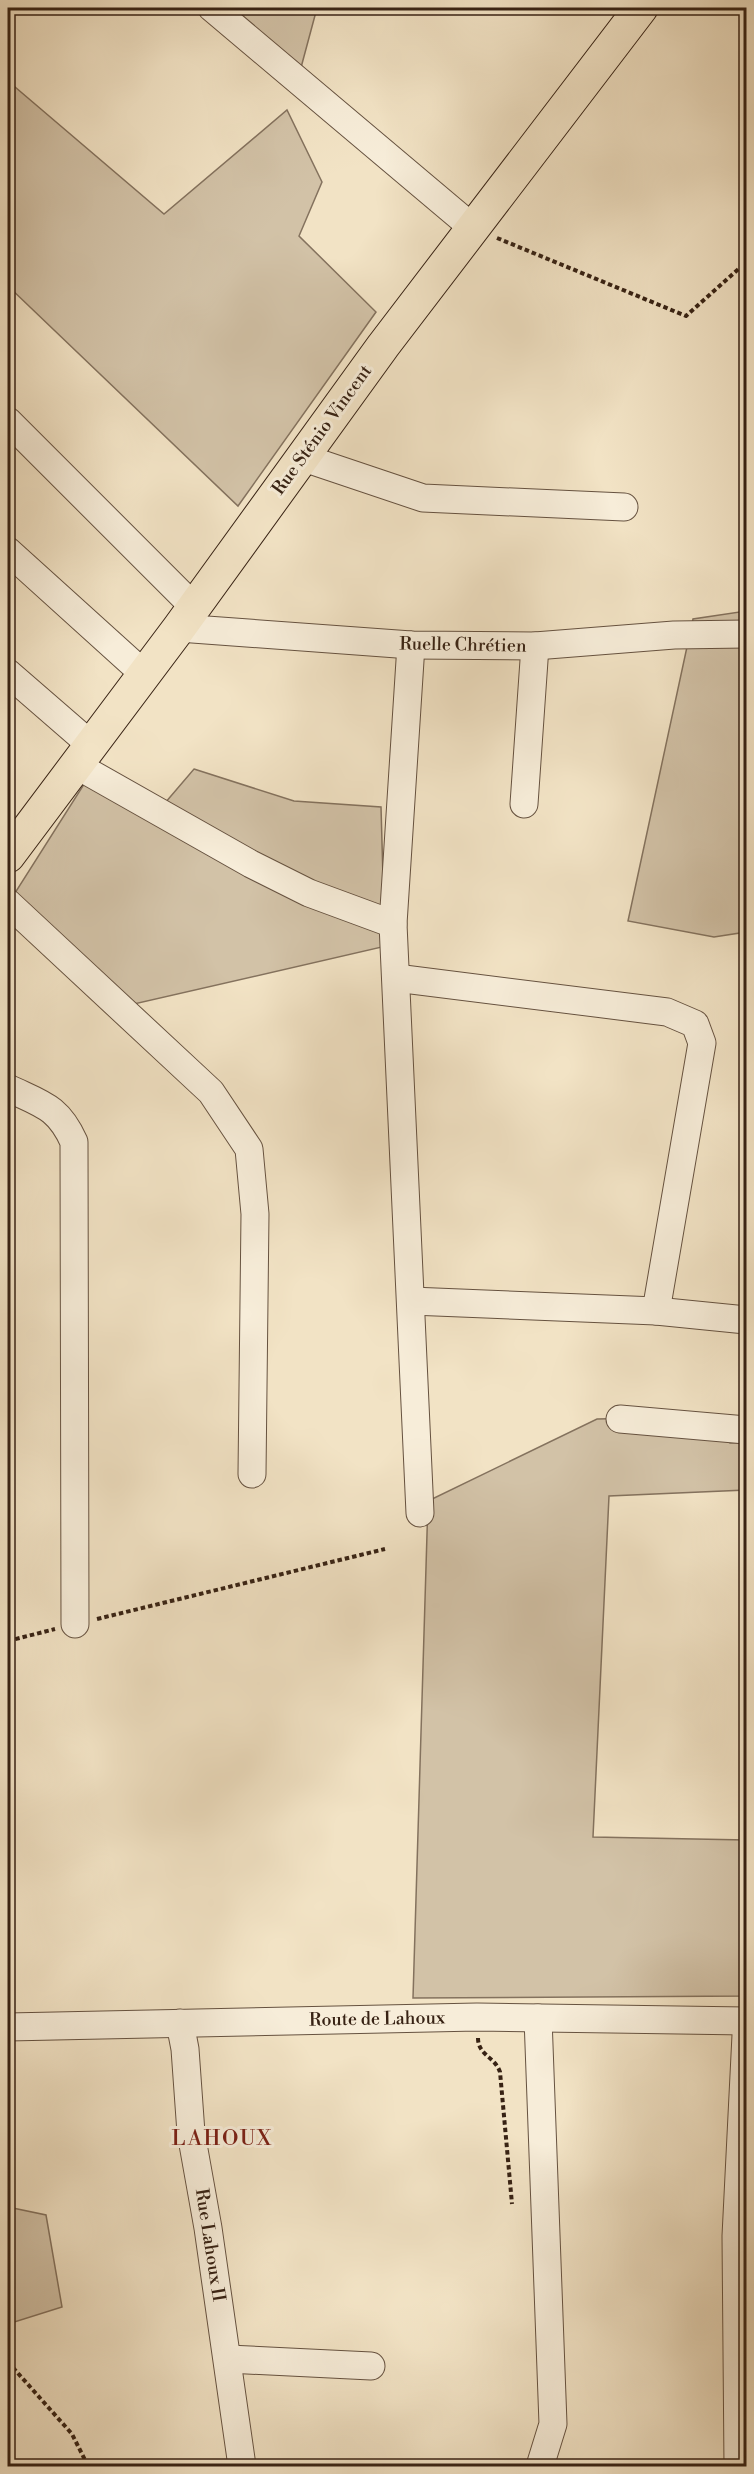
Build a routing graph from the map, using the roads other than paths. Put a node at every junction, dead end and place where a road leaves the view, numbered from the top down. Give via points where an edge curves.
1 (212, 8) edge
2 (641, 8) edge
3 (473, 228) junction
4 (8, 421) edge
5 (301, 457) junction
6 (624, 507) dead end
7 (8, 551) edge
8 (186, 617) junction
9 (747, 634) edge
10 (411, 645) junction
11 (535, 646) junction
12 (8, 672) edge
13 (144, 674) junction
14 (83, 755) junction
15 (524, 804) dead end
16 (8, 856) edge
17 (8, 903) edge
18 (393, 924) junction
19 (396, 978) junction
20 (8, 1088) edge
21 (411, 1301) junction
22 (656, 1311) junction
23 (747, 1320) edge
24 (620, 1419) dead end
25 (747, 1430) edge
26 (252, 1474) dead end
27 (420, 1513) dead end
28 (75, 1624) road end
29 (538, 2018) junction
30 (747, 2021) edge
31 (180, 2023) junction
32 (8, 2028) edge
33 (747, 2035) edge
34 (228, 2359) junction
35 (371, 2366) dead end
36 (242, 2466) edge
37 (540, 2466) edge
38 (738, 2466) edge

1 - 3 street
2 - 3 main road, Rue Sténio Vincent
3 - 5 main road, Rue Sténio Vincent
4 - 8 street
5 - 6 street via 423,498
5 - 8 main road, Rue Sténio Vincent
7 - 13 street
8 - 10 street, Ruelle Chrétien
8 - 13 main road, Rue Sténio Vincent
9 - 11 street, Ruelle Chrétien via 674,635
10 - 11 street, Ruelle Chrétien
10 - 18 street
11 - 15 street
12 - 14 street
13 - 14 main road, Rue Sténio Vincent
14 - 16 main road, Rue Sténio Vincent
14 - 18 street via 261,869 309,893
17 - 26 street via 211,1092 249,1149 255,1214
18 - 19 street
19 - 21 street
19 - 22 street via 667,1012 695,1024 702,1043
20 - 28 street via 50,1108 65,1122 74,1142
21 - 22 street
21 - 27 street
22 - 23 street
24 - 25 street
29 - 30 street, Route de Lahoux
29 - 31 street, Route de Lahoux
29 - 37 street via 553,2424
31 - 32 street, Route de Lahoux
31 - 34 street, Rue Lahoux II via 191,2133
33 - 38 street via 736,2236
34 - 35 street
34 - 36 street, Rue Lahoux II

